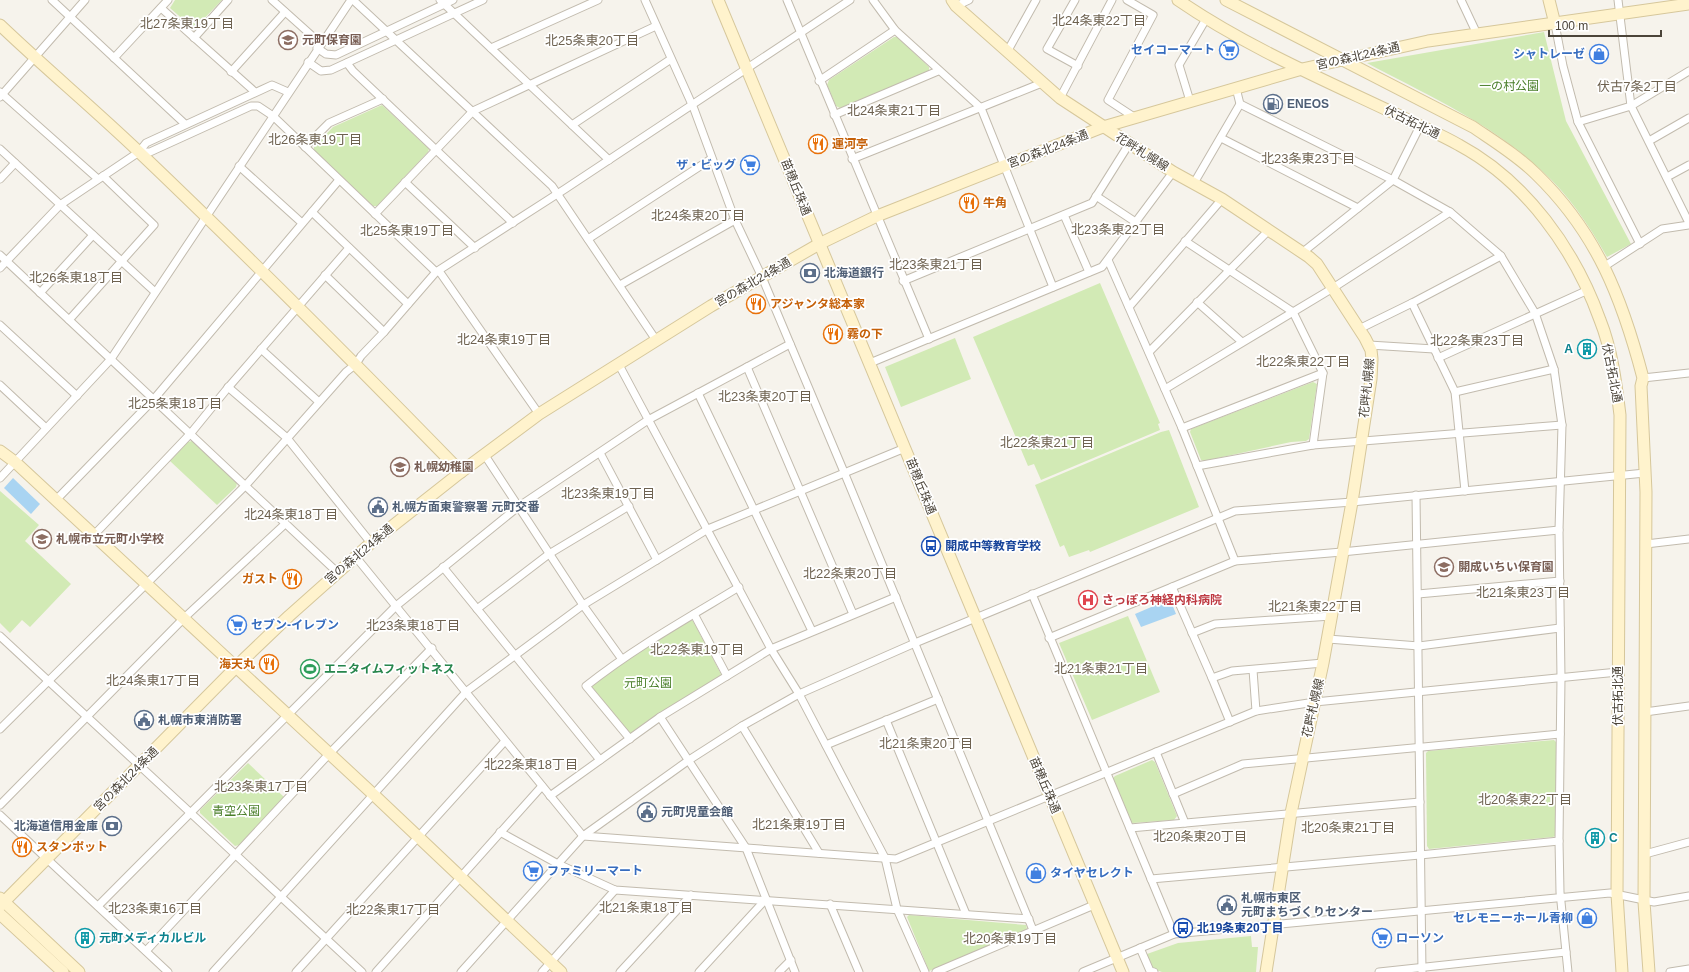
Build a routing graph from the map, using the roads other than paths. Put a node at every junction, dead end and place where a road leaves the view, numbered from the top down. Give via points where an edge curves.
1 (52, 0) edge
2 (86, 0) edge
3 (168, 0) edge
4 (228, 0) edge
5 (272, 0) edge
6 (352, 0) edge
7 (453, 0) edge
8 (482, 0) edge
9 (598, 0) edge
10 (645, 0) edge
11 (718, 0) edge
12 (787, 0) edge
13 (850, 0) edge
14 (873, 0) edge
15 (969, 0) edge
16 (1036, 0) edge
17 (1074, 0) edge
18 (1112, 0) edge
19 (1127, 0) edge
20 (1178, 0) edge
21 (1226, 0) edge
22 (1461, 0) edge
23 (1549, 0) edge
24 (1618, 0) edge
25 (442, 2) edge
26 (954, 3) edge
27 (1689, 4) edge
28 (161, 8) junction
29 (285, 12) junction
30 (455, 13) junction
31 (1620, 13) junction
32 (71, 17) junction
33 (1206, 19) junction
34 (1555, 24) junction
35 (0, 25) edge
36 (656, 26) junction
37 (896, 30) junction
38 (386, 31) junction
39 (801, 32) junction
40 (1477, 34) junction
41 (194, 38) junction
42 (396, 40) junction
43 (319, 45) junction
44 (491, 48) junction
45 (1006, 52) junction
46 (34, 58) junction
47 (114, 58) junction
48 (671, 59) junction
49 (1342, 59) junction
50 (308, 62) junction
51 (347, 62) junction
52 (1078, 66) junction
53 (748, 67) junction
54 (1302, 69) junction
55 (938, 71) junction
56 (1689, 71) edge
57 (231, 72) junction
58 (820, 81) junction
59 (1042, 83) junction
60 (530, 85) junction
61 (1236, 88) junction
62 (255, 92) junction
63 (288, 92) junction
64 (1, 95) edge
65 (1060, 98) junction
66 (383, 99) junction
67 (1190, 101) junction
68 (692, 104) junction
69 (1240, 104) junction
70 (1631, 106) junction
71 (981, 108) junction
72 (473, 111) junction
73 (834, 115) junction
74 (273, 116) junction
75 (1134, 117) junction
76 (1689, 118) edge
77 (1578, 122) junction
78 (186, 124) junction
79 (572, 124) junction
80 (1420, 126) junction
81 (1103, 127) junction
82 (1222, 138) junction
83 (1649, 141) junction
84 (1129, 144) junction
85 (306, 147) junction
86 (0, 149) edge
87 (436, 149) junction
88 (138, 152) junction
89 (712, 159) junction
90 (852, 159) junction
91 (609, 160) junction
92 (15, 163) junction
93 (1689, 165) edge
94 (239, 166) junction
95 (1003, 166) junction
96 (1173, 172) junction
97 (1667, 177) junction
98 (100, 178) junction
99 (0, 179) edge
100 (339, 180) junction
101 (1393, 180) junction
102 (404, 182) junction
103 (1194, 183) junction
104 (558, 194) junction
105 (1096, 196) junction
106 (1222, 199) junction
107 (60, 205) junction
108 (1358, 208) junction
109 (312, 212) junction
110 (1450, 212) junction
111 (375, 214) junction
112 (1064, 215) junction
113 (205, 216) junction
114 (877, 216) junction
115 (736, 220) junction
116 (302, 223) junction
117 (513, 223) junction
118 (1136, 223) junction
119 (1689, 224) edge
120 (1030, 228) junction
121 (1270, 230) junction
122 (93, 235) junction
123 (588, 239) junction
124 (1185, 241) junction
125 (821, 243) junction
126 (1640, 244) junction
127 (349, 248) junction
128 (475, 248) junction
129 (1303, 252) junction
130 (0, 255) edge
131 (1501, 256) junction
132 (1108, 260) junction
133 (7, 261) junction
134 (122, 261) junction
135 (1605, 266) junction
136 (0, 268) edge
137 (1228, 270) junction
138 (262, 271) junction
139 (438, 271) junction
140 (1089, 272) junction
141 (325, 275) junction
142 (762, 277) junction
143 (903, 281) junction
144 (620, 285) junction
145 (1052, 287) junction
146 (1333, 288) junction
147 (1588, 290) junction
148 (155, 292) junction
149 (40, 293) junction
150 (1197, 302) junction
151 (408, 304) junction
152 (1412, 304) junction
153 (298, 307) junction
154 (1129, 307) junction
155 (1293, 312) junction
156 (1535, 313) junction
157 (69, 320) junction
158 (0, 325) edge
159 (1359, 329) junction
160 (384, 332) junction
161 (929, 339) junction
162 (656, 340) junction
163 (1242, 342) junction
164 (790, 344) junction
165 (1369, 345) junction
166 (1434, 348) junction
167 (261, 349) junction
168 (1149, 352) junction
169 (1438, 358) junction
170 (111, 359) junction
171 (618, 363) junction
172 (870, 363) junction
173 (356, 364) junction
174 (747, 367) junction
175 (1554, 369) junction
176 (1323, 373) junction
177 (1689, 373) edge
178 (1644, 378) junction
179 (0, 385) edge
180 (228, 387) junction
181 (1165, 389) junction
182 (1455, 392) junction
183 (698, 393) junction
184 (77, 396) junction
185 (154, 398) junction
186 (320, 402) junction
187 (539, 414) junction
188 (648, 420) junction
189 (1562, 425) junction
190 (46, 428) junction
191 (1182, 428) junction
192 (191, 433) junction
193 (1460, 433) junction
194 (287, 438) junction
195 (1361, 441) junction
196 (1314, 445) junction
197 (905, 448) junction
198 (0, 451) edge
199 (600, 452) junction
200 (484, 454) junction
201 (15, 462) junction
202 (1197, 466) junction
203 (461, 472) junction
204 (844, 472) junction
205 (1645, 473) junction
206 (1618, 475) junction
207 (0, 478) edge
208 (1560, 482) junction
209 (246, 485) junction
210 (799, 491) junction
211 (1465, 491) junction
212 (1416, 495) junction
213 (55, 501) junction
214 (1352, 502) junction
215 (518, 506) junction
216 (629, 506) junction
217 (754, 510) junction
218 (1218, 518) junction
219 (286, 524) junction
220 (708, 529) junction
221 (1559, 530) junction
222 (93, 536) junction
223 (1689, 539) edge
224 (371, 543) junction
225 (1646, 544) junction
226 (1417, 545) junction
227 (1342, 552) junction
228 (549, 554) junction
229 (356, 556) junction
230 (657, 560) junction
231 (1235, 561) junction
232 (443, 567) junction
233 (337, 572) junction
234 (1560, 581) junction
235 (145, 584) junction
236 (739, 587) junction
237 (1172, 588) junction
238 (1032, 594) junction
239 (1418, 594) junction
240 (896, 597) junction
241 (583, 605) junction
242 (396, 606) junction
243 (477, 609) junction
244 (694, 614) junction
245 (853, 614) junction
246 (1332, 616) junction
247 (975, 618) junction
248 (183, 619) junction
249 (1560, 628) junction
250 (812, 632) junction
251 (1192, 633) junction
252 (0, 636) edge
253 (1049, 638) junction
254 (1328, 639) junction
255 (915, 643) junction
256 (1419, 646) junction
257 (432, 648) junction
258 (771, 649) junction
259 (515, 656) junction
260 (621, 658) junction
261 (1323, 663) junction
262 (236, 668) junction
263 (1253, 670) junction
264 (1618, 672) junction
265 (727, 676) junction
266 (1212, 678) junction
267 (1561, 678) junction
268 (48, 681) junction
269 (467, 691) junction
270 (1418, 692) junction
271 (799, 694) junction
272 (938, 699) junction
273 (1315, 702) junction
274 (1689, 706) edge
275 (1256, 710) junction
276 (1645, 712) junction
277 (288, 716) junction
278 (87, 717) junction
279 (660, 717) junction
280 (886, 720) junction
281 (1230, 722) junction
282 (742, 726) junction
283 (0, 729) edge
284 (1560, 734) junction
285 (630, 739) junction
286 (505, 740) junction
287 (826, 745) junction
288 (1419, 747) junction
289 (1156, 752) junction
290 (329, 754) junction
291 (1302, 759) junction
292 (600, 760) junction
293 (688, 760) junction
294 (140, 764) junction
295 (1106, 772) junction
296 (542, 786) junction
297 (1173, 794) junction
298 (374, 795) junction
299 (1049, 795) junction
300 (550, 796) junction
301 (1420, 802) junction
302 (0, 805) edge
303 (191, 812) junction
304 (1291, 813) junction
305 (0, 815) edge
306 (989, 820) junction
307 (1185, 823) junction
308 (1130, 828) junction
309 (500, 832) junction
310 (583, 836) junction
311 (418, 837) junction
312 (937, 841) junction
313 (1559, 841) junction
314 (1689, 842) edge
315 (746, 848) junction
316 (819, 853) junction
317 (1645, 854) junction
318 (236, 855) junction
319 (1420, 855) junction
320 (885, 858) junction
321 (46, 859) junction
322 (558, 864) junction
323 (1281, 868) junction
324 (461, 878) junction
325 (1151, 879) junction
326 (615, 890) junction
327 (1617, 894) junction
328 (692, 895) junction
329 (1689, 896) edge
330 (281, 897) junction
331 (1561, 898) junction
332 (766, 899) junction
333 (1, 902) edge
334 (1644, 902) junction
335 (830, 904) junction
336 (1094, 905) junction
337 (98, 906) junction
338 (897, 909) junction
339 (1421, 911) junction
340 (0, 914) edge
341 (966, 914) junction
342 (1028, 919) junction
343 (507, 921) junction
344 (1272, 925) junction
345 (1033, 930) junction
346 (1174, 934) junction
347 (326, 939) junction
348 (1140, 948) junction
349 (146, 951) junction
350 (1566, 952) junction
351 (1117, 958) junction
352 (791, 960) junction
353 (551, 962) junction
354 (1689, 969) edge
355 (1422, 970) edge
356 (63, 972) edge
357 (79, 972) edge
358 (168, 972) edge
359 (213, 972) edge
360 (296, 972) edge
361 (362, 972) edge
362 (376, 972) edge
363 (461, 972) edge
364 (542, 972) edge
365 (561, 972) edge
366 (620, 972) edge
367 (699, 972) edge
368 (780, 972) edge
369 (795, 972) edge
370 (859, 972) edge
371 (925, 972) edge
372 (936, 972) edge
373 (1082, 972) edge
374 (1123, 972) edge
375 (1154, 972) edge
376 (1266, 972) edge
377 (1379, 972) edge
378 (1568, 972) edge
379 (1622, 972) edge
380 (1649, 972) edge
381 (1670, 972) edge

1 - 32 street
2 - 32 street
3 - 28 street
4 - 41 street
5 - 29 street
6 - 38 street
6 - 43 street
7 - 25 street
8 - 30 street
9 - 44 street
10 - 36 street
11 - 53 street, 苗穂丘珠通
12 - 39 street
13 - 39 street
14 - 37 street
15 - 26 street
16 - 45 street
17 - 52 street via 1047,50
18 - 52 street
19 - 75 street via 1153,16 1108,100
20 - 33 street, 伏古拓北通
21 - 49 street, 伏古拓北通
22 - 40 street
23 - 34 street
24 - 31 street
25 - 30 street
25 - 38 street
26 - 45 street, 花畔札幌線
27 - 31 street, 宮の森北24条通
28 - 41 street
28 - 47 street
29 - 43 street
29 - 57 street
30 - 42 street
30 - 44 street
31 - 34 street, 宮の森北24条通
31 - 70 street
32 - 46 street
32 - 47 street
33 - 54 street, 伏古拓北通
33 - 67 street via 1179,65
34 - 40 street, 宮の森北24条通
34 - 77 street
35 - 46 street
36 - 48 street
36 - 60 street
37 - 55 street
37 - 58 street
38 - 42 street
38 - 43 street via 336,55 326,54
39 - 53 street
39 - 58 street
40 - 49 street, 宮の森北24条通 via 1428,41
41 - 57 street
42 - 51 street
42 - 72 street
43 - 50 street
44 - 60 street
45 - 59 street, 花畔札幌線
46 - 64 street
46 - 88 street
47 - 78 street
48 - 68 street
48 - 79 street
49 - 54 street, 宮の森北24条通
49 - 135 street, 伏古拓北通 via 1473,127 1505,149 1536,174 1561,201 1584,231
50 - 51 street via 321,71 331,70
50 - 63 street
51 - 66 street
52 - 65 street
53 - 68 street
53 - 125 street, 苗穂丘珠通
54 - 61 street, 宮の森北24条通
54 - 80 street, 伏古拓北通
55 - 71 street
55 - 73 street
56 - 70 street
57 - 62 street
58 - 73 street
59 - 65 street, 花畔札幌線
59 - 71 street
60 - 72 street
60 - 79 street
61 - 67 street, 宮の森北24条通
61 - 69 street
62 - 63 street via 272,85
62 - 78 street
63 - 74 street
64 - 98 street
65 - 81 street, 花畔札幌線
66 - 85 street via 329,123
66 - 87 street
67 - 75 street, 宮の森北24条通
68 - 89 street
68 - 91 street
69 - 82 street
69 - 101 street
70 - 77 street
70 - 83 street
71 - 90 street
71 - 95 street
72 - 87 street
72 - 104 street
73 - 90 street
74 - 85 street
74 - 88 street via 258,106 251,106 150,152
74 - 94 street
75 - 81 street, 宮の森北24条通
76 - 83 street
77 - 126 street
78 - 88 street via 146,143
79 - 91 street
80 - 101 street
80 - 147 street, 伏古拓北通 via 1460,145 1483,160 1530,201 1550,225
81 - 84 street, 花畔札幌線
81 - 95 street, 宮の森北24条通
82 - 103 street
82 - 108 street
83 - 97 street
84 - 96 street, 花畔札幌線
84 - 105 street
85 - 100 street
86 - 92 street
87 - 102 street
87 - 117 street
88 - 98 street
88 - 113 street
89 - 115 street
89 - 123 street
90 - 114 street
91 - 104 street
92 - 99 street
92 - 107 street
93 - 97 street
94 - 113 street
94 - 116 street
95 - 114 street, 宮の森北24条通
95 - 120 street
96 - 103 street, 花畔札幌線
96 - 118 street
97 - 119 street
98 - 107 street
98 - 134 street via 154,225
100 - 109 street
100 - 111 street
101 - 108 street
101 - 110 street
102 - 111 street
102 - 128 street
103 - 106 street, 花畔札幌線
104 - 117 street
104 - 123 street
105 - 112 street via 1092,202
105 - 118 street
106 - 121 street, 花畔札幌線
106 - 124 street
107 - 122 street
107 - 133 street
108 - 129 street
109 - 116 street
109 - 127 street
110 - 131 street
110 - 146 street
111 - 139 street
112 - 120 street
112 - 140 street
113 - 138 street
113 - 148 street
114 - 125 street, 宮の森北24条通
114 - 143 street
115 - 142 street
115 - 144 street
116 - 138 street
117 - 128 street
118 - 132 street
119 - 126 street via 1662,229
120 - 143 street
120 - 145 street
121 - 129 street, 花畔札幌線
121 - 137 street
122 - 134 street
122 - 149 street
123 - 144 street
124 - 137 street
124 - 154 street
125 - 142 street, 宮の森北24条通
125 - 172 street, 苗穂丘珠通
126 - 135 street
127 - 141 street
127 - 151 street
128 - 139 street
129 - 146 street, 花畔札幌線 via 1317,264
130 - 133 street
131 - 152 street
131 - 156 street
132 - 140 street via 1102,267
132 - 154 street
133 - 136 street
133 - 149 street
134 - 148 street
134 - 157 street
135 - 178 street, 伏古拓北通 via 1623,309
137 - 150 street
137 - 155 street
138 - 153 street
138 - 185 street
139 - 151 street
139 - 187 street
140 - 145 street
141 - 153 street
141 - 160 street
142 - 162 street, 宮の森北24条通
142 - 164 street
143 - 161 street
144 - 162 street
145 - 161 street
146 - 155 street
146 - 159 street, 花畔札幌線
147 - 156 street
147 - 206 street, 伏古拓北通 via 1601,321 1612,360 1620,415
148 - 170 street
149 - 157 street
150 - 163 street
150 - 168 street
151 - 160 street
152 - 159 street
152 - 166 street
153 - 167 street
153 - 173 street
154 - 168 street
155 - 163 street
155 - 176 street
156 - 169 street
156 - 175 street
157 - 170 street
158 - 184 street
159 - 165 street, 花畔札幌線
160 - 173 street
161 - 172 street
162 - 171 street, 宮の森北24条通
163 - 181 street
164 - 174 street
164 - 204 street
165 - 166 street
165 - 195 street, 花畔札幌線 via 1372,358
166 - 169 street
167 - 180 street
167 - 186 street
168 - 181 street
169 - 182 street
170 - 184 street
170 - 185 street
171 - 187 street, 宮の森北24条通
171 - 188 street
172 - 197 street, 苗穂丘珠通
173 - 186 street
173 - 203 street
174 - 183 street
174 - 210 street
175 - 182 street
175 - 189 street
176 - 191 street
176 - 196 street
177 - 178 street
178 - 205 street, 伏古拓北通 via 1641,386
179 - 190 street
180 - 192 street
180 - 194 street
181 - 191 street
182 - 193 street
183 - 188 street
183 - 217 street
184 - 190 street
185 - 192 street
185 - 213 street
186 - 194 street
187 - 200 street, 宮の森北24条通
188 - 199 street
188 - 220 street
189 - 193 street
189 - 208 street
190 - 201 street
191 - 202 street
192 - 209 street
192 - 222 street
193 - 195 street
193 - 211 street
194 - 209 street
194 - 224 street
195 - 196 street
195 - 214 street, 花畔札幌線
196 - 202 street
197 - 204 street
197 - 247 street, 苗穂丘珠通
198 - 201 street
199 - 215 street
199 - 216 street
200 - 203 street, 宮の森北24条通
200 - 215 street
201 - 207 street
201 - 213 street
202 - 218 street
203 - 224 street, 宮の森北24条通
204 - 210 street
204 - 240 street
205 - 206 street
205 - 225 street, 伏古拓北通
206 - 208 street
206 - 264 street, 伏古拓北通
208 - 211 street
208 - 221 street
209 - 219 street
209 - 235 street
210 - 217 street
210 - 245 street
211 - 212 street
212 - 214 street
212 - 226 street
213 - 222 street
214 - 218 street via 1235,511
214 - 227 street, 花畔札幌線
215 - 228 street
215 - 232 street
216 - 228 street
216 - 230 street
217 - 220 street
217 - 250 street
218 - 231 street
218 - 238 street
219 - 233 street
219 - 248 street
220 - 230 street
220 - 236 street
221 - 226 street
221 - 234 street
222 - 235 street
223 - 225 street
224 - 229 street, 宮の森北24条通
225 - 276 street, 伏古拓北通
226 - 227 street
226 - 239 street
227 - 231 street
227 - 246 street, 花畔札幌線
228 - 241 street
228 - 243 street
229 - 233 street, 宮の森北24条通
229 - 242 street
230 - 241 street
231 - 237 street
232 - 242 street
232 - 243 street
233 - 262 street, 宮の森北24条通
234 - 239 street
234 - 249 street
235 - 248 street
235 - 268 street
236 - 244 street
236 - 258 street
237 - 251 street
237 - 253 street
238 - 247 street
238 - 253 street
239 - 256 street
240 - 245 street
240 - 255 street
241 - 259 street
241 - 260 street
242 - 257 street
242 - 277 street
243 - 259 street
244 - 260 street
244 - 265 street
245 - 250 street
246 - 251 street via 1215,624
246 - 254 street, 花畔札幌線
247 - 255 street
247 - 299 street, 苗穂丘珠通
248 - 262 street
248 - 278 street
249 - 256 street
249 - 267 street
250 - 258 street
251 - 266 street
252 - 268 street
253 - 295 street
254 - 256 street
254 - 261 street, 花畔札幌線
255 - 271 street
255 - 272 street
256 - 270 street
257 - 269 street
257 - 290 street
258 - 265 street
258 - 271 street
259 - 269 street
259 - 292 street
260 - 285 street via 586,686
261 - 263 street
261 - 273 street, 花畔札幌線
262 - 277 street
262 - 294 street, 宮の森北24条通
263 - 266 street via 1232,671
263 - 275 street
264 - 267 street
264 - 327 street, 伏古拓北通
265 - 279 street
266 - 281 street
267 - 270 street
267 - 284 street
268 - 278 street
268 - 283 street
269 - 286 street
269 - 298 street
270 - 273 street
270 - 288 street
271 - 282 street
271 - 287 street
272 - 280 street
272 - 306 street
273 - 275 street
273 - 291 street, 花畔札幌線
274 - 276 street
275 - 281 street
276 - 317 street, 伏古拓北通
277 - 290 street
277 - 303 street
278 - 294 street
278 - 302 street
279 - 285 street
279 - 293 street
280 - 287 street
280 - 312 street
281 - 289 street
282 - 293 street
282 - 316 street
284 - 288 street
284 - 313 street
285 - 292 street
286 - 296 street
286 - 311 street
287 - 320 street
288 - 291 street
288 - 301 street
289 - 295 street
289 - 297 street
290 - 298 street
290 - 318 street
291 - 297 street via 1243,764
291 - 304 street, 花畔札幌線
292 - 300 street
293 - 310 street
293 - 315 street
294 - 303 street
294 - 321 street, 宮の森北24条通
295 - 299 street
295 - 308 street
296 - 300 street
296 - 309 street
297 - 307 street
298 - 311 street
298 - 330 street
299 - 306 street
299 - 336 street, 苗穂丘珠通
300 - 310 street
301 - 304 street
301 - 319 street
303 - 318 street
303 - 337 street
304 - 307 street
304 - 323 street, 花畔札幌線
305 - 321 street
306 - 312 street
306 - 342 street
307 - 308 street
308 - 325 street
309 - 322 street
309 - 324 street
310 - 315 street
310 - 322 street
311 - 324 street
311 - 347 street
312 - 320 street via 896,859
312 - 341 street
313 - 319 street
313 - 331 street
314 - 317 street
315 - 316 street
315 - 332 street
316 - 320 street
317 - 334 street, 伏古拓北通
318 - 330 street
318 - 349 street
319 - 323 street
319 - 339 street
320 - 338 street
321 - 333 street, 宮の森北24条通
321 - 337 street
322 - 326 street
322 - 343 street
323 - 325 street
323 - 344 street, 花畔札幌線
324 - 343 street
324 - 362 street
325 - 346 street
326 - 328 street
326 - 353 street
327 - 331 street
327 - 334 street
327 - 379 street, 伏古拓北通
328 - 332 street
328 - 366 street
329 - 334 street
330 - 347 street
330 - 359 street
331 - 339 street
331 - 350 street
332 - 335 street
332 - 352 street
332 - 367 street
333 - 357 street
334 - 380 street, 伏古拓北通
335 - 338 street
335 - 370 street
336 - 345 street
336 - 351 street, 苗穂丘珠通
337 - 349 street
338 - 341 street
338 - 371 street
339 - 344 street
339 - 355 street
340 - 356 street
341 - 342 street
342 - 345 street
343 - 353 street
343 - 363 street
344 - 346 street
344 - 376 street, 花畔札幌線
345 - 372 street
346 - 348 street
347 - 360 street
347 - 361 street
348 - 351 street
348 - 375 street via 1150,971
349 - 358 street
350 - 355 street
350 - 378 street
351 - 373 street
351 - 374 street, 苗穂丘珠通
352 - 368 street
352 - 369 street
353 - 364 street
353 - 365 street
354 - 381 street
355 - 377 street

